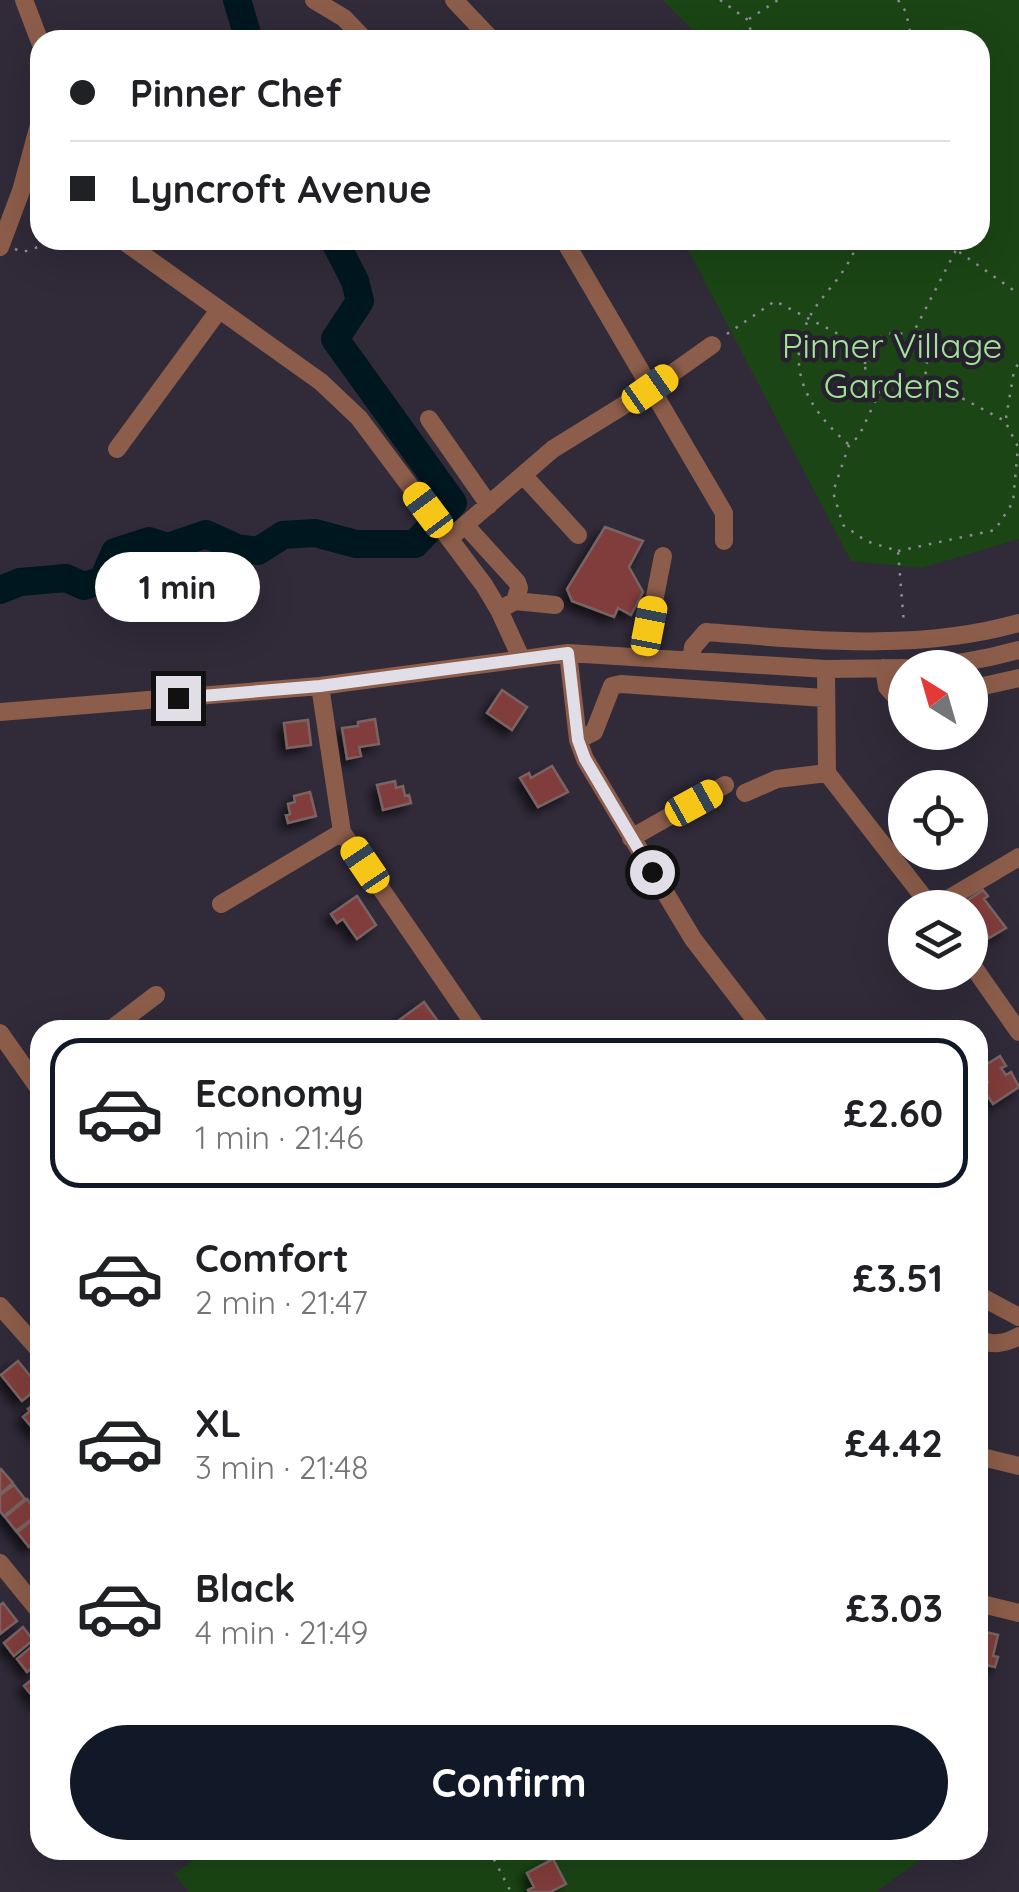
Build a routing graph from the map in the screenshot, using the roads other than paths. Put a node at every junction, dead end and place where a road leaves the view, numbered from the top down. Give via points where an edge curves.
1 (24, 0) edge
2 (314, 0) edge
3 (454, 0) edge
4 (35, 30) edge
5 (355, 30) edge
6 (482, 30) edge
7 (30, 158) edge
8 (21, 191) junction
9 (30, 194) edge
10 (7, 248) edge
11 (136, 250) edge
12 (570, 250) edge
13 (219, 310) junction
14 (712, 345) road end
15 (650, 389) junction
16 (429, 419) dead end
17 (117, 449) dead end
18 (523, 475) junction
19 (489, 505) junction
20 (466, 526) junction
21 (446, 534) junction
22 (578, 535) dead end
23 (724, 541) dead end
24 (663, 556) dead end
25 (554, 605) dead end
26 (507, 606) junction
27 (1019, 623) edge
28 (1019, 650) edge
29 (568, 653) junction
30 (988, 657) edge
31 (520, 658) junction
32 (648, 658) junction
33 (691, 660) junction
34 (884, 668) junction
35 (888, 668) edge
36 (826, 669) junction
37 (1019, 678) edge
38 (988, 685) edge
39 (320, 686) junction
40 (888, 688) edge
41 (824, 698) junction
42 (0, 712) edge
43 (578, 740) junction
44 (827, 773) junction
45 (725, 786) dead end
46 (745, 793) dead end
47 (342, 832) junction
48 (631, 838) junction
49 (1019, 857) edge
50 (918, 890) edge
51 (963, 890) edge
52 (222, 904) dead end
53 (988, 988) edge
54 (156, 995) dead end
55 (123, 1020) edge
56 (471, 1020) edge
57 (755, 1020) edge
58 (1019, 1032) edge
59 (0, 1033) edge
60 (30, 1075) edge
61 (988, 1300) edge
62 (0, 1306) edge
63 (1019, 1317) edge
64 (1019, 1336) edge
65 (30, 1340) edge
66 (988, 1342) edge
67 (988, 1458) edge
68 (1019, 1466) edge
69 (0, 1563) edge
70 (30, 1600) edge
71 (988, 1605) edge
72 (1019, 1612) edge

1 - 4 street
2 - 5 street
3 - 6 street
7 - 8 street
8 - 9 street
8 - 10 street
11 - 13 street
12 - 15 street
13 - 17 street
13 - 21 street via 321,382 359,418
14 - 15 street
15 - 18 street
15 - 23 street via 724,513
16 - 19 street
18 - 19 street
18 - 22 street
19 - 20 street
20 - 21 street
20 - 26 street via 517,582
21 - 26 street
24 - 32 street
25 - 26 street
26 - 31 street
27 - 33 street via 905,641 706,632 692,646
28 - 30 street
29 - 31 street
29 - 32 street
29 - 43 street
31 - 39 street
32 - 33 street
33 - 36 street
34 - 35 street
34 - 36 street
34 - 40 street
36 - 41 street
37 - 38 street
39 - 42 street
39 - 47 street
41 - 43 street via 621,684 612,686 594,732
41 - 44 street
43 - 48 street
44 - 46 street via 778,779
44 - 50 street
45 - 48 street
47 - 52 street
47 - 56 street
48 - 57 street
49 - 51 street
53 - 58 street
54 - 55 street
59 - 60 street
61 - 63 street
62 - 65 street
64 - 66 street via 1006,1344
67 - 68 street
69 - 70 street
71 - 72 street

